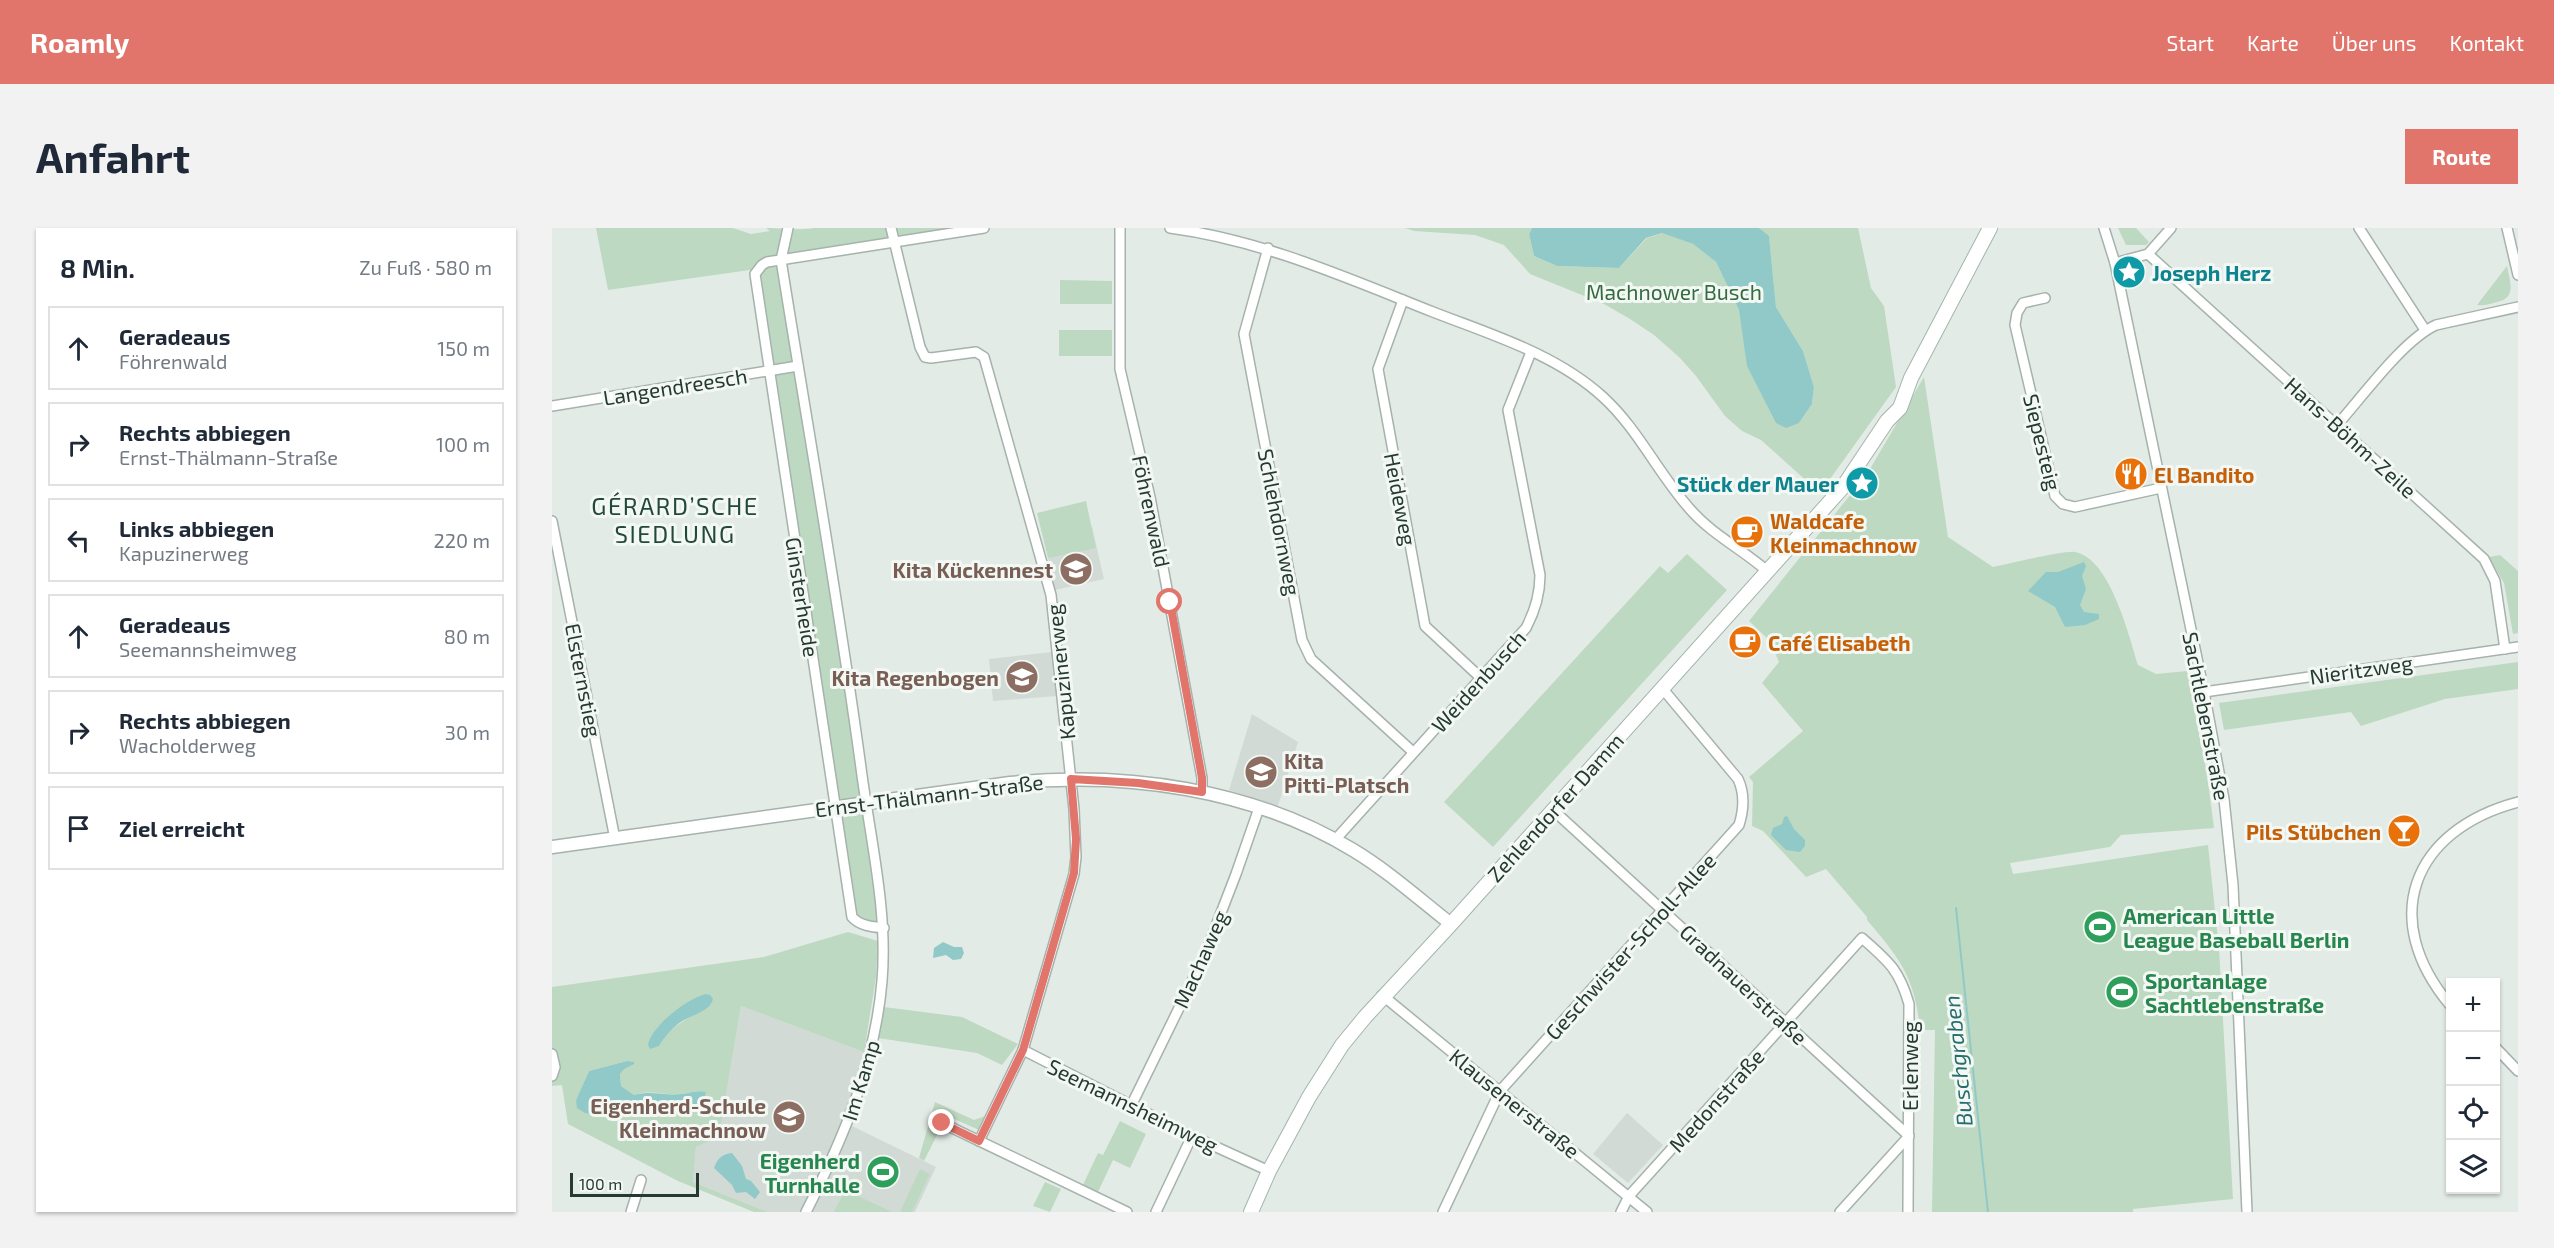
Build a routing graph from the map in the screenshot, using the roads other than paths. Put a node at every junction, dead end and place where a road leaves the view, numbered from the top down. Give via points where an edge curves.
1 (788, 228) edge
2 (891, 228) edge
3 (984, 228) edge
4 (1120, 228) edge
5 (1170, 228) edge
6 (1990, 228) edge
7 (2104, 228) edge
8 (2171, 228) edge
9 (2359, 228) edge
10 (2507, 228) edge
11 (893, 241) junction
12 (1268, 248) junction
13 (2148, 254) junction
14 (781, 260) junction
15 (2115, 262) junction
16 (2518, 275) edge
17 (2045, 297) dead end
18 (1403, 300) junction
19 (2518, 307) edge
20 (2425, 330) junction
21 (1531, 352) junction
22 (798, 366) junction
23 (769, 370) junction
24 (552, 406) edge
25 (2337, 425) junction
26 (2161, 488) junction
27 (552, 521) edge
28 (1767, 571) junction
29 (2518, 647) edge
30 (2505, 649) junction
31 (1481, 678) junction
32 (1662, 688) junction
33 (2204, 692) junction
34 (1413, 752) junction
35 (1071, 779) junction
36 (1202, 792) junction
37 (2518, 802) edge
38 (866, 803) junction
39 (835, 807) junction
40 (1259, 808) junction
41 (1552, 808) junction
42 (615, 839) junction
43 (1335, 840) junction
44 (552, 847) edge
45 (1662, 909) junction
46 (1451, 924) junction
47 (884, 928) junction
48 (1862, 938) joint
49 (1382, 995) junction
50 (2446, 998) edge
51 (879, 1011) joint
52 (1786, 1023) junction
53 (1023, 1050) junction
54 (2500, 1052) edge
55 (552, 1054) edge
56 (2518, 1071) edge
57 (552, 1076) edge
58 (1500, 1091) junction
59 (1131, 1106) junction
60 (942, 1123) dead end
61 (1192, 1136) junction
62 (1909, 1136) junction
63 (979, 1141) junction
64 (1269, 1171) junction
65 (641, 1180) dead end
66 (1629, 1196) junction
67 (631, 1212) edge
68 (806, 1212) edge
69 (1127, 1212) edge
70 (1156, 1212) edge
71 (1251, 1212) edge
72 (1443, 1212) edge
73 (1621, 1212) edge
74 (1647, 1212) edge
75 (1840, 1212) edge
76 (1908, 1212) edge
77 (2247, 1212) edge

1 - 14 street, Ginsterheide
2 - 11 street
3 - 11 street
4 - 36 street, Föhrenwald via 1120,369 1163,561
5 - 12 street
6 - 28 main road, Zehlendorfer Damm via 1887,421 1843,487
7 - 15 street, Sachtlebenstraße
8 - 13 street
9 - 20 street
10 - 16 street
11 - 14 street
11 - 35 street, Kapuzinerweg via 925,357 976,352 984,357 1052,595
12 - 18 street
12 - 34 street, Schlehdornweg via 1244,334 1302,640 1311,659
13 - 15 street
13 - 25 street, Hans-Böhm-Zeile
14 - 22 street, Ginsterheide
14 - 23 street, Ginsterheide via 762,265 755,274
15 - 26 street, Sachtlebenstraße
17 - 26 street, Siepesteig via 2023,303 2015,325 2055,496 2062,504 2075,507
18 - 21 street
18 - 31 street, Heideweg via 1378,369 1425,627
19 - 20 street
20 - 25 street
21 - 28 street via 1569,370 1602,397 1625,419 1691,510
21 - 31 street, Weidenbusch via 1508,410 1540,575 1538,600 1526,628
22 - 23 street, Langendreesch
22 - 38 street, Ginsterheide
23 - 24 street, Langendreesch
23 - 39 street, Ginsterheide
25 - 30 street, Hans-Böhm-Zeile via 2484,559 2495,581
26 - 33 street, Sachtlebenstraße
27 - 42 street, Elsternstieg
28 - 32 main road, Zehlendorfer Damm
29 - 30 street, Nieritzweg
30 - 33 street, Nieritzweg
31 - 34 street, Weidenbusch
32 - 41 main road, Zehlendorfer Damm
32 - 45 street, Geschwister-Scholl-Allee via 1738,779 1743,791 1739,825
33 - 77 street, Sachtlebenstraße via 2224,799 2233,885
34 - 43 street, Weidenbusch
35 - 36 street, Ernst-Thälmann-Straße
35 - 38 street, Ernst-Thälmann-Straße via 1010,783
35 - 53 street, Kapuzinerweg via 1076,839 1074,873
36 - 40 street, Ernst-Thälmann-Straße
37 - 50 street via 2480,814 2457,828 2438,846 2419,880 2412,916 2416,944 2430,976
38 - 39 street, Ernst-Thälmann-Straße
38 - 47 street, Ginsterheide
39 - 42 street, Ernst-Thälmann-Straße
39 - 47 street, Ginsterheide via 852,917 866,925
40 - 43 street, Ernst-Thälmann-Straße
40 - 59 street, Machaweg via 1209,946
41 - 45 street, Gradnauerstraße
41 - 46 main road, Zehlendorfer Damm
42 - 44 street, Ernst-Thälmann-Straße
43 - 46 street, Ernst-Thälmann-Straße via 1371,862
45 - 52 street, Gradnauerstraße
45 - 58 street, Geschwister-Scholl-Allee
46 - 49 main road, Zehlendorfer Damm
47 - 51 street, Ginsterheide
48 - 52 street, Medonstraße
48 - 62 street, Erlenweg via 1894,967 1909,1004
49 - 58 street, Klausenerstraße
49 - 64 main road, Zehlendorfer Damm via 1309,1097
51 - 68 street, Im Kamp via 860,1091
52 - 62 street, Gradnauerstraße
52 - 66 street, Medonstraße
53 - 59 street, Seemannsheimweg
53 - 63 street, Seemannsheimweg
54 - 56 street
55 - 57 street
58 - 66 street, Klausenerstraße
58 - 72 street, Geschwister-Scholl-Allee
59 - 61 street, Seemannsheimweg
60 - 63 street
61 - 64 street, Seemannsheimweg
61 - 70 street
62 - 75 street
62 - 76 street, Erlenweg
63 - 69 street
64 - 71 main road, Zehlendorfer Damm
65 - 67 street
66 - 73 street, Medonstraße
66 - 74 street, Klausenerstraße

